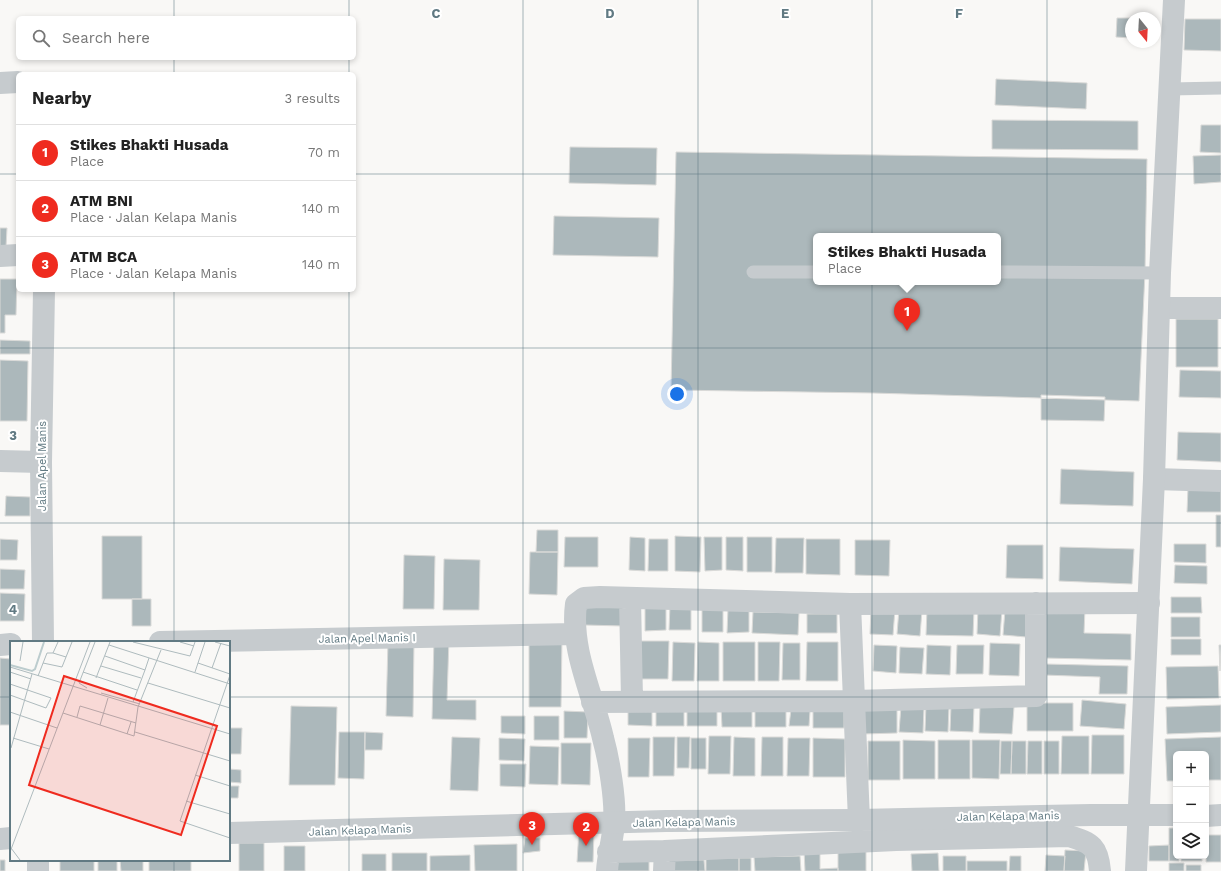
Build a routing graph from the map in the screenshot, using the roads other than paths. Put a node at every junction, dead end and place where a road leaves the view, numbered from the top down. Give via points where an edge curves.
1 (1174, 0) edge
2 (16, 82) edge
3 (0, 83) edge
4 (1221, 88) edge
5 (1170, 89) junction
6 (16, 255) edge
7 (0, 256) edge
8 (753, 272) dead end
9 (813, 272) edge
10 (1001, 272) edge
11 (1160, 273) junction
12 (44, 292) edge
13 (1160, 308) junction
14 (1221, 308) edge
15 (0, 461) edge
16 (41, 462) junction
17 (1154, 479) junction
18 (1221, 480) edge
19 (630, 598) junction
20 (1036, 603) junction
21 (1149, 603) junction
22 (850, 604) junction
23 (575, 634) junction
24 (43, 641) edge
25 (212, 641) edge
26 (10, 644) edge
27 (0, 645) edge
28 (632, 700) junction
29 (854, 701) junction
30 (592, 702) junction
31 (1139, 814) junction
32 (1173, 815) edge
33 (1221, 815) edge
34 (1209, 816) edge
35 (859, 820) junction
36 (614, 823) junction
37 (230, 833) edge
38 (10, 838) edge
39 (0, 839) edge
40 (664, 861) edge
41 (607, 862) edge
42 (1100, 871) edge
43 (1136, 871) edge

1 - 5 street
2 - 3 street
4 - 5 lane
5 - 11 street
6 - 7 street
8 - 9 lane
10 - 11 lane
11 - 13 street
12 - 16 street, Jalan Apel Manis
13 - 14 street
13 - 17 street
15 - 16 street
16 - 24 street, Jalan Apel Manis
17 - 18 street
17 - 21 street
19 - 22 street
19 - 23 street via 594,597 579,601 576,604
19 - 28 street
20 - 21 street
20 - 22 street
20 - 29 street via 1036,696
21 - 31 street
22 - 29 street
23 - 25 street, Jalan Apel Manis I
23 - 30 street
26 - 27 street
28 - 29 street
28 - 30 street
29 - 35 street
30 - 36 street via 604,738
31 - 32 street, Jalan Kelapa Manis
31 - 35 street, Jalan Kelapa Manis
31 - 43 street
33 - 34 street
35 - 36 street, Jalan Kelapa Manis
36 - 37 street, Jalan Kelapa Manis
36 - 41 street
38 - 39 street
40 - 41 street
40 - 42 street via 896,840 1069,836 1086,841 1099,855

